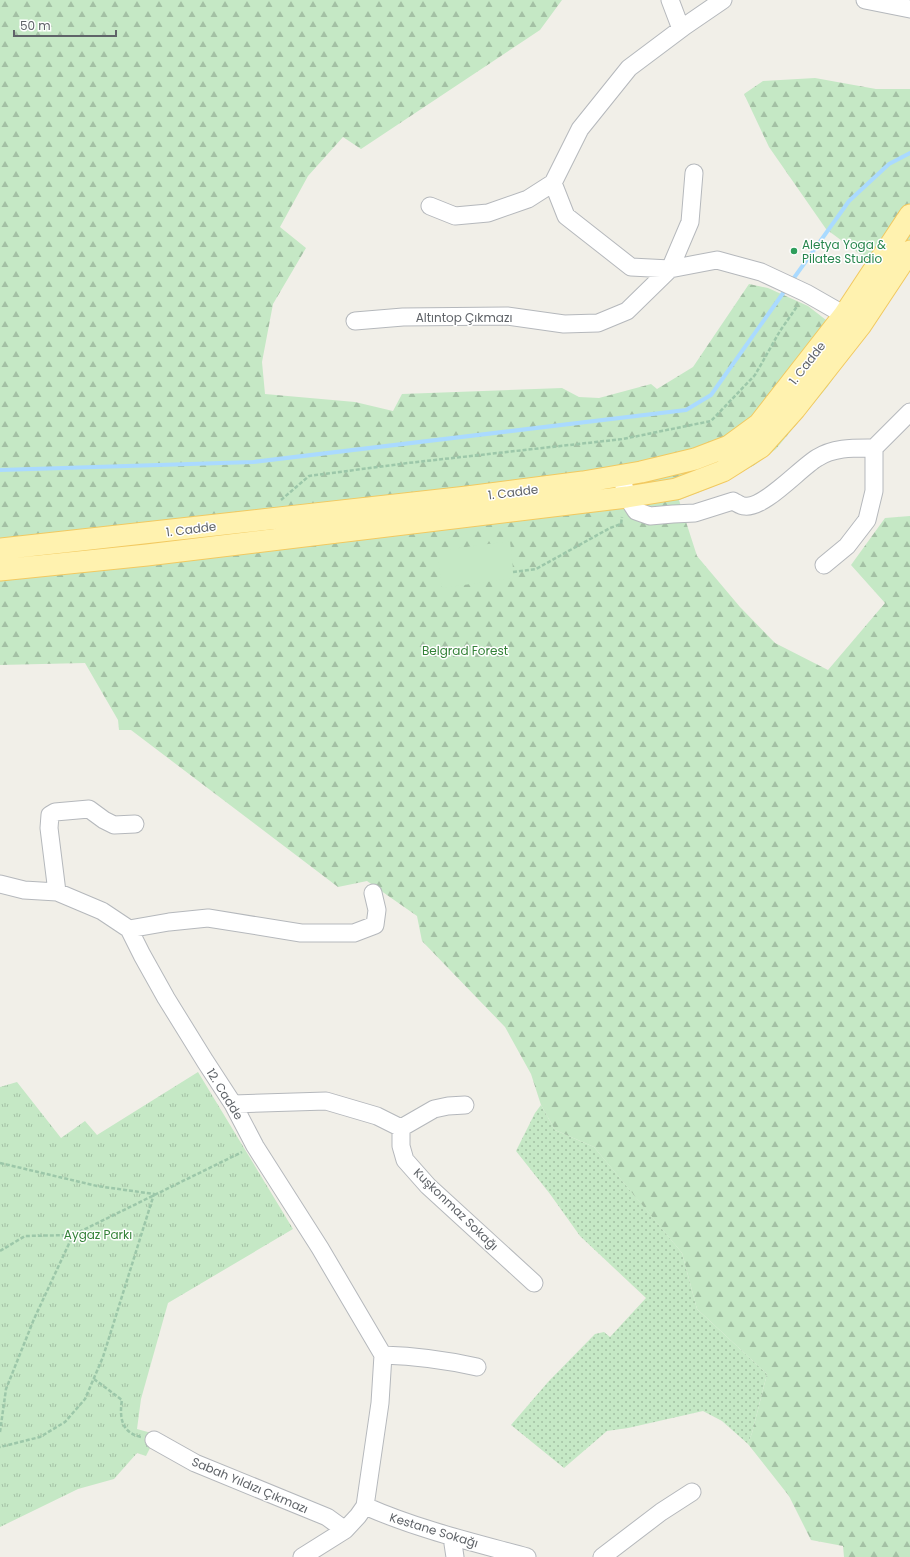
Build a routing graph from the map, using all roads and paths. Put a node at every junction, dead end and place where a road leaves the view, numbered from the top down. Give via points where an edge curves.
1 (670, 0) edge
2 (723, 0) edge
3 (865, 0) edge
4 (910, 9) edge
5 (681, 29) junction
6 (694, 173) dead end
7 (553, 183) junction
8 (430, 206) dead end
9 (910, 215) edge
10 (910, 251) edge
11 (670, 269) junction
12 (802, 290) junction
13 (852, 320) junction
14 (354, 321) dead end
15 (910, 412) edge
16 (874, 448) junction
17 (621, 476) junction
18 (632, 504) junction
19 (276, 505) dead end
20 (1, 559) edge
21 (824, 564) dead end
22 (513, 572) dead end
23 (134, 824) dead end
24 (0, 884) edge
25 (24, 890) junction
26 (57, 892) junction
27 (373, 893) dead end
28 (0, 894) edge
29 (130, 929) junction
30 (233, 1104) junction
31 (465, 1104) dead end
32 (401, 1128) junction
33 (255, 1146) junction
34 (0, 1163) edge
35 (154, 1194) junction
36 (73, 1235) junction
37 (0, 1251) edge
38 (534, 1283) dead end
39 (383, 1355) junction
40 (477, 1367) dead end
41 (94, 1379) junction
42 (0, 1432) edge
43 (154, 1440) joint
44 (0, 1447) edge
45 (692, 1492) dead end
46 (364, 1506) junction
47 (345, 1530) junction
48 (452, 1537) junction
49 (302, 1557) edge
50 (455, 1557) edge
51 (527, 1557) edge
52 (602, 1557) edge

1 - 5 street
2 - 5 street
3 - 4 street
5 - 7 street via 629,68 580,130
6 - 11 street, Altıntop Çıkmazı via 690,222
7 - 8 street via 528,199 488,213 455,216
7 - 11 street via 566,216 630,267
9 - 13 main road, 1. Cadde
10 - 13 main road, 1. Cadde
11 - 12 street via 716,260 761,272
11 - 14 street, Altıntop Çıkmazı via 627,311 598,323 564,324 507,316 403,317
12 - 13 street
12 - 19 path via 755,375 711,421 623,439 408,462 310,476
13 - 17 main road, 1. Cadde via 759,424 729,446 695,459
13 - 18 main road, 1. Cadde via 796,409 761,447 723,471
15 - 16 street
16 - 18 street via 843,448 818,457 768,498 745,507 733,501 695,513 650,516
16 - 21 street via 874,491 867,520 847,546
17 - 18 street
17 - 20 main road, 1. Cadde
18 - 20 main road, 1. Cadde via 514,510 147,555
18 - 22 path via 621,516 621,524 536,569
23 - 26 street via 114,825 89,809 55,812 50,815 49,828
24 - 25 street
25 - 26 street
25 - 28 street
26 - 29 street via 102,911
27 - 29 street via 377,910 375,925 354,933 301,934 208,918
29 - 30 street, 12. Cadde via 166,998
30 - 32 street via 326,1101 378,1116
30 - 33 street, 12. Cadde
31 - 32 street via 434,1109
32 - 38 street, Kuşkonmaz Sokağı via 401,1146 405,1160 428,1186
33 - 35 path
33 - 39 street, 12. Cadde via 320,1248
34 - 35 path via 97,1186
35 - 36 path
35 - 41 path via 103,1358
36 - 37 path via 25,1236
36 - 42 path via 34,1319 6,1388
39 - 40 street via 413,1356
39 - 46 street via 380,1403
41 - 43 path via 122,1400 120,1412 124,1425 132,1435
41 - 44 path via 85,1399 65,1422 40,1437
43 - 47 street, Sabah Yıldızı Çıkmazı via 195,1463 327,1517
45 - 52 street
46 - 47 street
46 - 48 street, Kestane Sokağı via 394,1519
47 - 49 street
48 - 50 street
48 - 51 street, Kestane Sokağı

